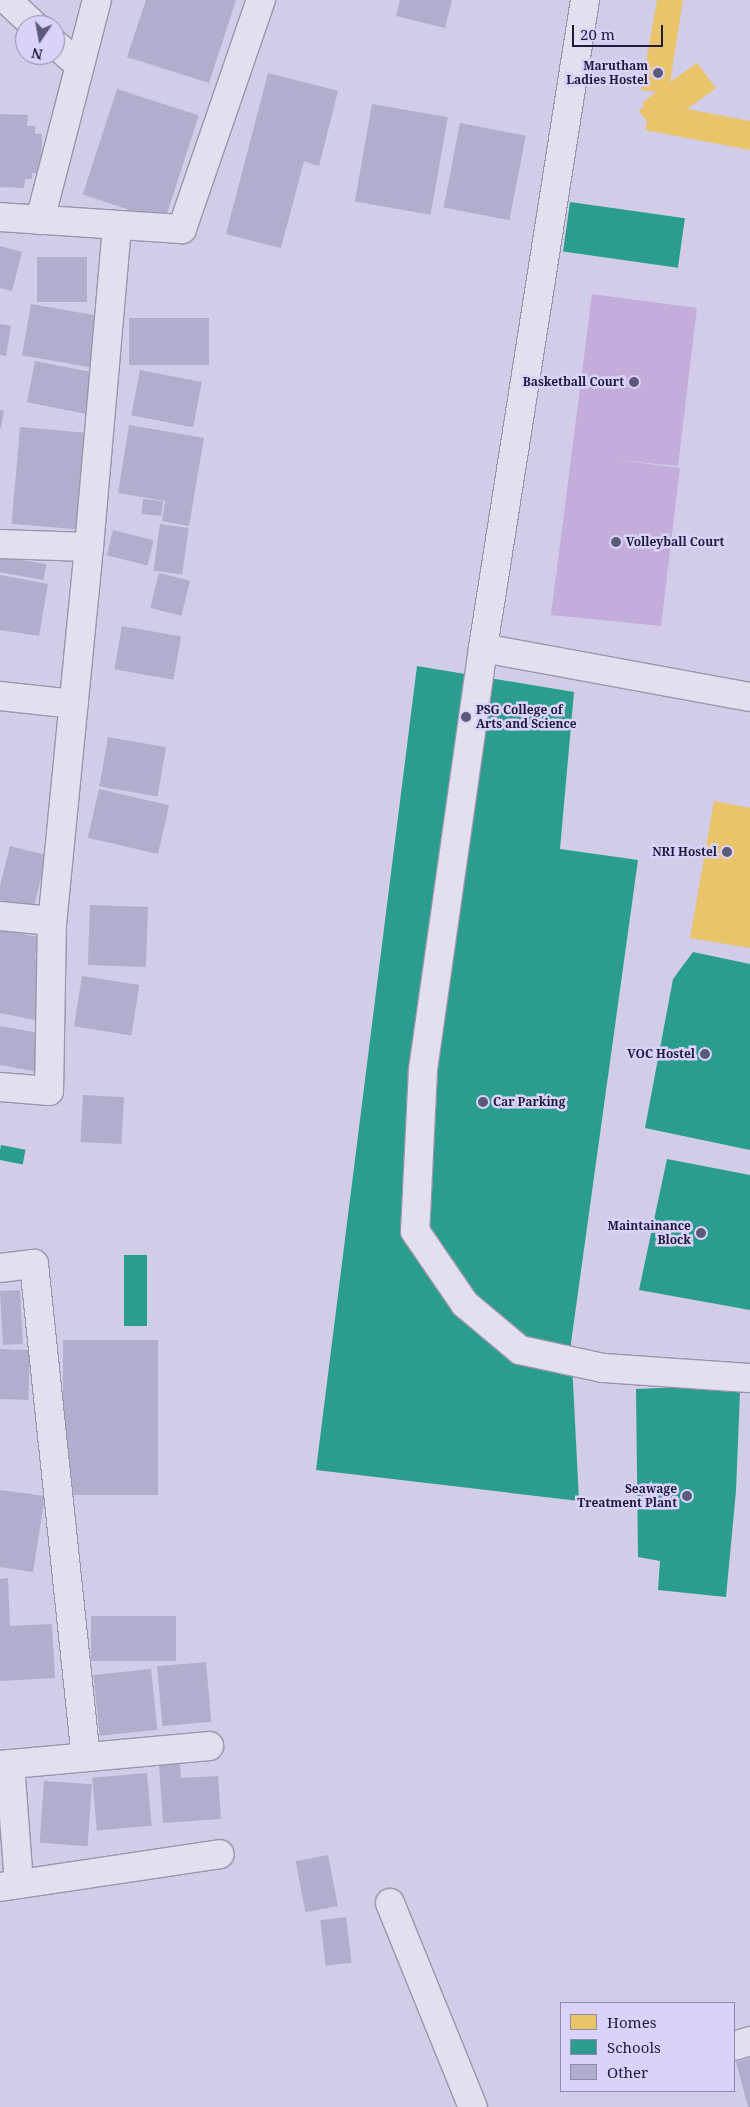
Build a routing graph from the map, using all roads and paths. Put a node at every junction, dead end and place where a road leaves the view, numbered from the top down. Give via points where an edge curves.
1 (6, 0) edge
2 (96, 0) edge
3 (261, 0) edge
4 (586, 0) edge
5 (23, 15) edge
6 (65, 53) edge
7 (79, 65) junction
8 (0, 218) edge
9 (40, 220) junction
10 (117, 226) junction
11 (0, 544) edge
12 (89, 547) junction
13 (483, 648) junction
14 (0, 696) edge
15 (750, 697) edge
16 (74, 704) junction
17 (0, 916) edge
18 (52, 922) junction
19 (0, 1087) edge
20 (0, 1268) edge
21 (750, 1378) edge
22 (209, 1746) dead end
23 (86, 1758) junction
24 (5, 1765) edge
25 (220, 1854) dead end
26 (10, 1885) edge
27 (390, 1903) dead end
28 (750, 2041) edge
29 (735, 2046) edge
30 (473, 2107) edge

1 - 5 street
2 - 7 street
3 - 10 street via 182,230
4 - 13 street
6 - 7 street
7 - 9 street
8 - 9 street
9 - 10 street
10 - 12 street
11 - 12 street
12 - 16 street
13 - 15 street
13 - 21 street via 423,1070 415,1231 465,1304 520,1350 603,1368
14 - 16 street
16 - 18 street
17 - 18 street
18 - 19 street via 49,1091
20 - 23 street via 34,1264
22 - 23 street
23 - 24 street
24 - 26 street
25 - 26 street
27 - 30 street
28 - 29 street

